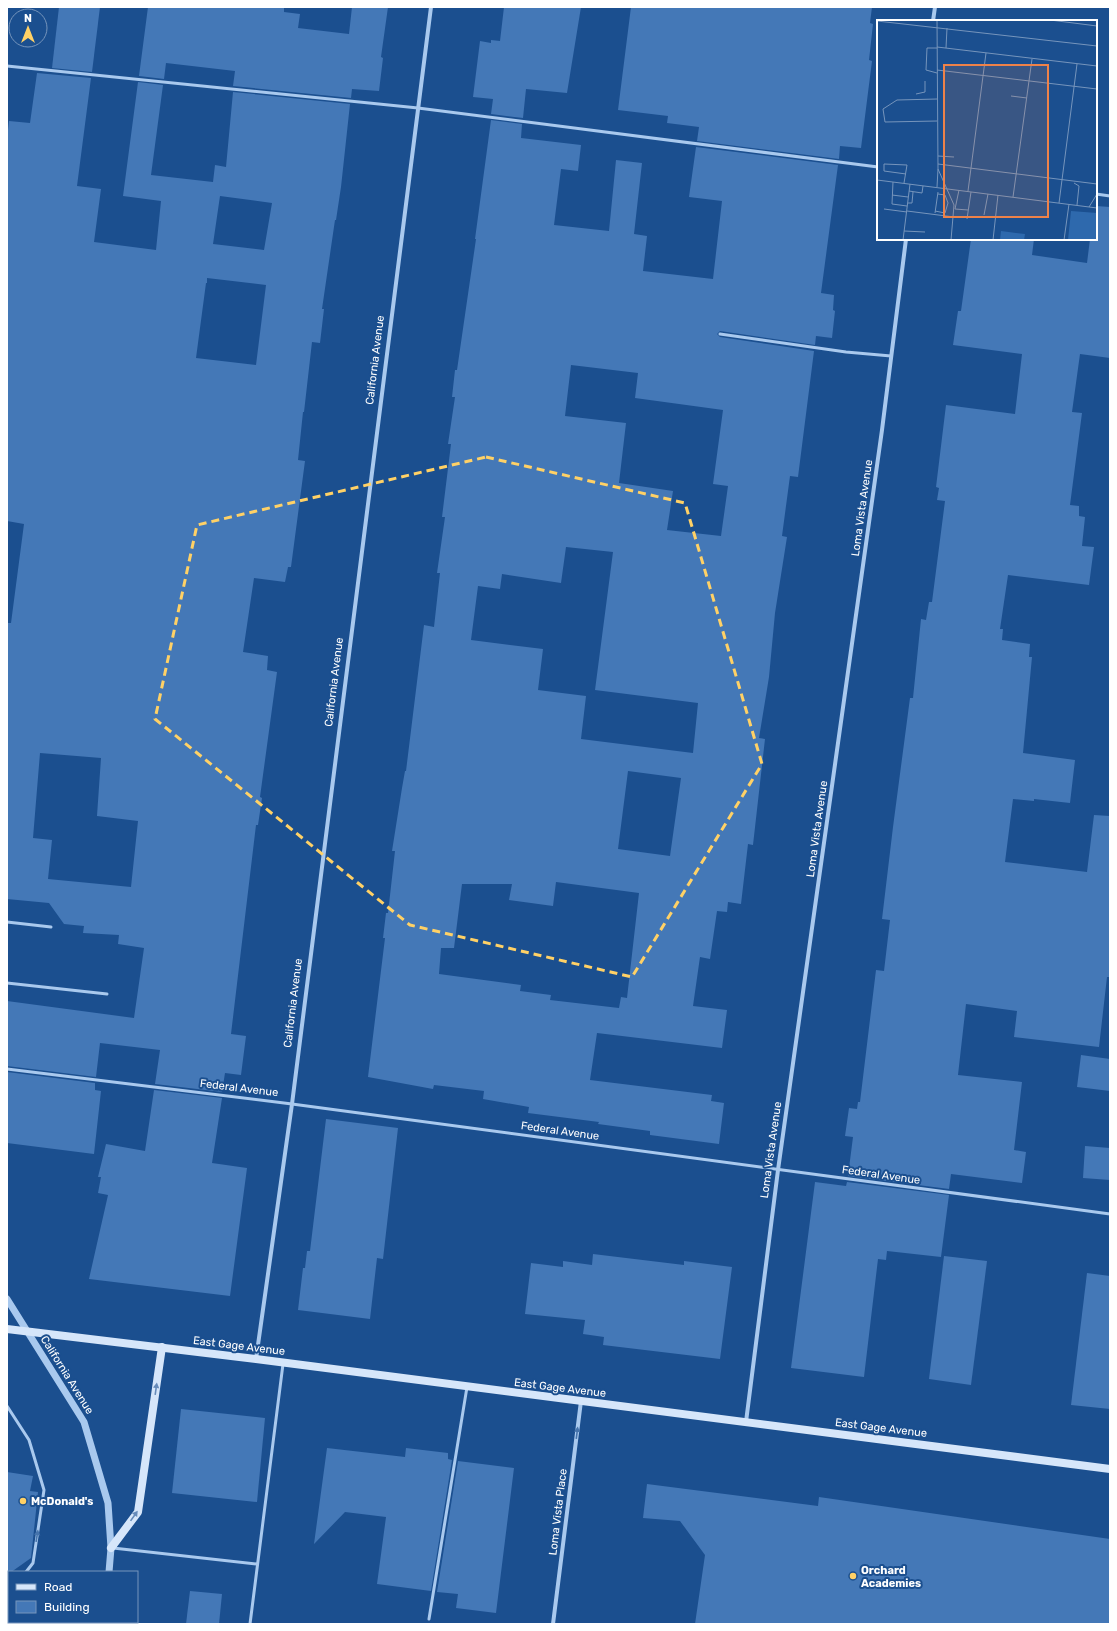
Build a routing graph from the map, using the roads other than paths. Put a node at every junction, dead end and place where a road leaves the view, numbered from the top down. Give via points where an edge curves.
1 (431, 7) edge
2 (935, 7) edge
3 (933, 20) edge
4 (7, 66) edge
5 (418, 108) junction
6 (877, 168) edge
7 (1097, 194) edge
8 (1110, 196) edge
9 (906, 240) edge
10 (720, 334) dead end
11 (891, 356) junction
12 (7, 922) edge
13 (51, 927) dead end
14 (7, 983) edge
15 (107, 994) dead end
16 (7, 1069) edge
17 (292, 1104) junction
18 (778, 1170) junction
19 (1110, 1214) edge
20 (7, 1299) edge
21 (7, 1329) edge
22 (26, 1331) junction
23 (162, 1347) junction
24 (256, 1359) junction
25 (283, 1362) junction
26 (467, 1387) junction
27 (581, 1401) junction
28 (7, 1406) edge
29 (746, 1422) junction
30 (1110, 1469) edge
31 (111, 1548) junction
32 (256, 1564) junction
33 (27, 1571) edge
34 (109, 1571) edge
35 (429, 1619) dead end
36 (250, 1624) edge
37 (553, 1624) edge

1 - 5 street, California Avenue
2 - 3 street
4 - 5 lane
5 - 6 lane
5 - 17 street, California Avenue
7 - 8 lane
9 - 11 street, Loma Vista Avenue
10 - 11 lane
11 - 18 street, Loma Vista Avenue
12 - 13 lane
14 - 15 lane
16 - 17 lane, Federal Avenue
17 - 18 lane, Federal Avenue
17 - 24 street, California Avenue
18 - 19 lane, Federal Avenue
18 - 29 street, Loma Vista Avenue
20 - 22 street, California Avenue
21 - 22 main road, East Gage Avenue
22 - 23 main road, East Gage Avenue
22 - 31 street, California Avenue via 84,1422 108,1503
23 - 24 main road, East Gage Avenue
31 -> 23 main road via 138,1512
24 - 25 main road, East Gage Avenue
25 - 26 main road, East Gage Avenue
25 - 32 lane
26 - 27 main road, East Gage Avenue
26 - 35 lane
27 - 29 main road, East Gage Avenue
37 -> 27 street, Loma Vista Place
33 -> 28 lane via 33,1563 44,1490 29,1440
29 - 30 main road, East Gage Avenue
31 - 32 lane
31 - 34 street, California Avenue
32 - 36 lane

